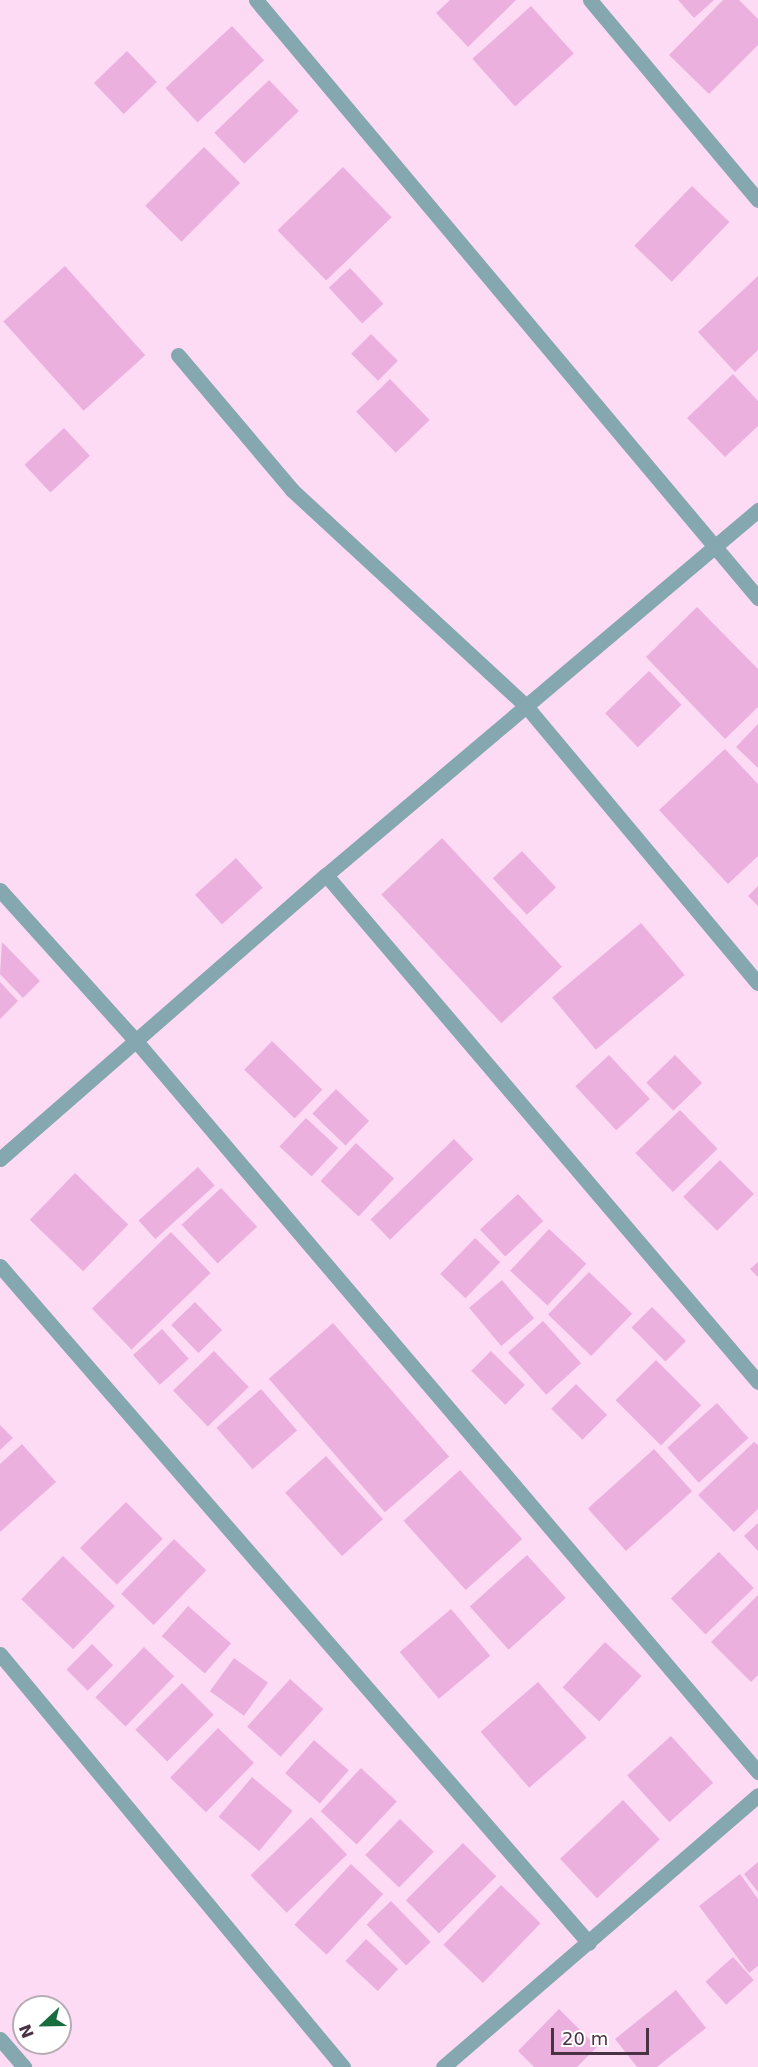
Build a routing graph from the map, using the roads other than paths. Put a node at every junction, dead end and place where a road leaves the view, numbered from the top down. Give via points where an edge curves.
1 (256, 0) edge
2 (590, 0) edge
3 (758, 200) edge
4 (178, 355) dead end
5 (758, 510) edge
6 (716, 549) junction
7 (758, 598) edge
8 (526, 706) junction
9 (326, 875) junction
10 (0, 890) edge
11 (758, 982) edge
12 (136, 1041) junction
13 (0, 1159) edge
14 (0, 1266) edge
15 (758, 1382) edge
16 (0, 1654) edge
17 (758, 1772) edge
18 (758, 1796) edge
19 (589, 1943) junction
20 (0, 2038) edge
21 (24, 2067) edge
22 (343, 2067) edge
23 (443, 2067) edge

1 - 6 street
2 - 3 street
4 - 8 street via 292,490
5 - 6 street
6 - 7 street
6 - 8 street
8 - 9 street
8 - 11 street
9 - 12 street
9 - 15 street
10 - 12 street
12 - 13 street
12 - 17 street
14 - 19 street
16 - 22 street
18 - 19 street
19 - 23 street
20 - 21 street

